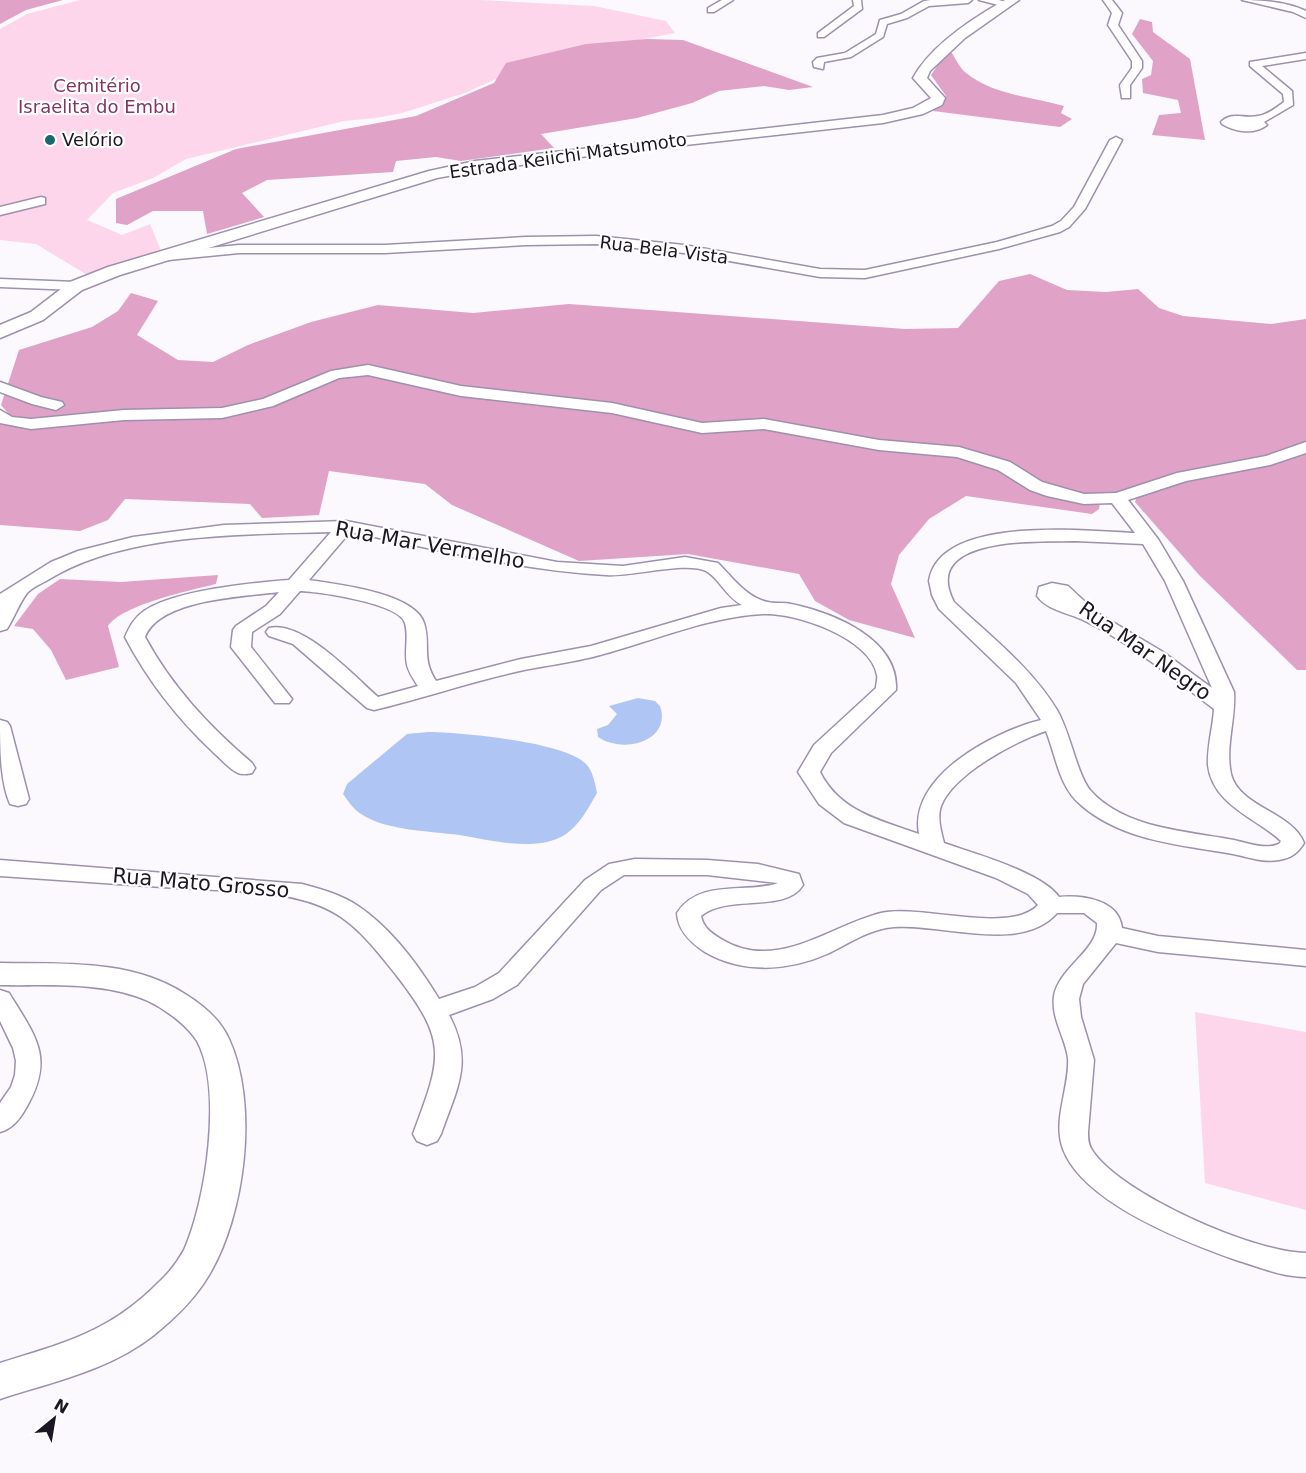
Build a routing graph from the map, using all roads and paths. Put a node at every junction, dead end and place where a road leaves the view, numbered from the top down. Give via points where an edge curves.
1 (729, 0) edge
2 (968, 0) edge
3 (983, 0) edge
4 (1107, 0) edge
5 (1246, 0) edge
6 (1010, 2) edge
7 (858, 3) edge
8 (870, 9) dead end
9 (711, 10) dead end
10 (881, 11) dead end
11 (908, 14) junction
12 (1306, 15) edge
13 (821, 35) dead end
14 (1306, 56) edge
15 (819, 67) dead end
16 (1126, 96) dead end
17 (1255, 120) dead end
18 (1116, 140) dead end
19 (0, 211) edge
20 (0, 217) edge
21 (157, 257) junction
22 (0, 282) edge
23 (23, 283) junction
24 (76, 286) junction
25 (0, 297) edge
26 (0, 332) edge
27 (0, 387) edge
28 (56, 405) dead end
29 (0, 415) edge
30 (1306, 447) edge
31 (1116, 498) junction
32 (346, 526) junction
33 (1149, 539) junction
34 (297, 585) junction
35 (20, 588) junction
36 (1065, 593) dead end
37 (0, 602) edge
38 (765, 608) junction
39 (0, 625) edge
40 (276, 632) dead end
41 (430, 689) junction
42 (282, 699) dead end
43 (1226, 708) junction
44 (1053, 723) junction
45 (0, 726) edge
46 (244, 768) dead end
47 (18, 799) dead end
48 (933, 846) junction
49 (0, 868) edge
50 (1050, 906) junction
51 (1111, 934) junction
52 (1306, 958) edge
53 (0, 974) edge
54 (0, 999) edge
55 (434, 1011) junction
56 (0, 1122) edge
57 (427, 1134) dead end
58 (1306, 1265) edge
59 (0, 1380) edge

1 - 9 street
2 - 11 street via 927,3
3 - 6 street
4 - 16 street via 1117,13 1113,25 1137,61 1137,68 1125,85
5 - 12 street
6 - 21 main road, Estrada Keiichi Matsumoto via 927,66 920,78 938,98 932,106 921,110 883,118 458,169
7 - 8 street
7 - 13 street
10 - 11 street
11 - 15 street via 883,22 880,35 841,57 821,60
14 - 17 street via 1254,64 1288,93 1290,106
18 - 21 street, Rua Bela Vista via 1079,209 1056,229 865,274 820,273 684,249 596,240 385,249 250,248
19 - 20 street via 38,204
21 - 24 main road, Estrada Keiichi Matsumoto
22 - 23 street
23 - 24 street
23 - 25 street
24 - 26 main road, Estrada Keiichi Matsumoto via 37,316
27 - 28 street
29 - 31 street via 7,421 31,424 124,415 222,413 268,404 336,374 368,370 488,395 612,408 702,428 764,424 879,445 959,452 1004,466 1053,492 1084,499
30 - 31 street via 1270,460 1183,477
31 - 33 street
32 - 34 street
32 - 35 street, Rua Mar Vermelho via 224,530 133,542 84,555
32 - 38 street, Rua Mar Vermelho via 557,567 623,571 685,562 697,564 712,567 741,597
33 - 43 street via 1174,581 1219,678
33 - 44 street via 1076,536 975,543 958,551 941,570 936,584 946,605 1032,691
34 - 41 street via 325,587 406,611 414,621 418,667
34 - 42 street via 273,610 243,630 241,646
34 - 46 street via 204,597 159,611 136,629 135,637 161,683 201,730
35 - 37 street, Rua Mar Vermelho
35 - 39 street
36 - 43 street, Rua Mar Negro via 1089,616 1156,656
38 - 41 street via 728,612 594,651
38 - 48 street via 789,609 826,620 855,636 876,654 887,674 886,690 822,750 809,772 829,804 852,818
40 - 41 street via 300,640 374,704
43 - 44 street via 1220,777 1239,799 1291,838 1293,843 1287,850 1262,852 1206,843 1138,827 1110,814 1088,800 1076,786
44 - 48 street via 1004,739 944,786 930,805 928,822
45 - 47 street
48 - 50 street via 1036,889
49 - 55 street, Rua Mato Grosso via 238,883 294,889 320,897 350,911 367,926
50 - 51 street via 1076,904 1102,912 1110,921
50 - 55 street via 1039,918 1005,925 888,920 868,924 802,956 781,961 756,960 714,946 697,934 689,923 689,913 698,904 714,898 783,891 791,885 791,879 672,867 619,869 593,885 508,979 484,993
51 - 52 street via 1158,944
51 - 58 street via 1077,973 1065,1006 1081,1058 1076,1149 1089,1167 1117,1191 1162,1220 1279,1261
53 - 59 main road via 129,982 160,994 188,1012 211,1037 224,1072 228,1134 211,1226 201,1256 174,1293 143,1321 104,1346
54 - 56 street via 28,1049 29,1075 19,1101
55 - 57 street, Rua Mato Grosso via 450,1048 449,1066

